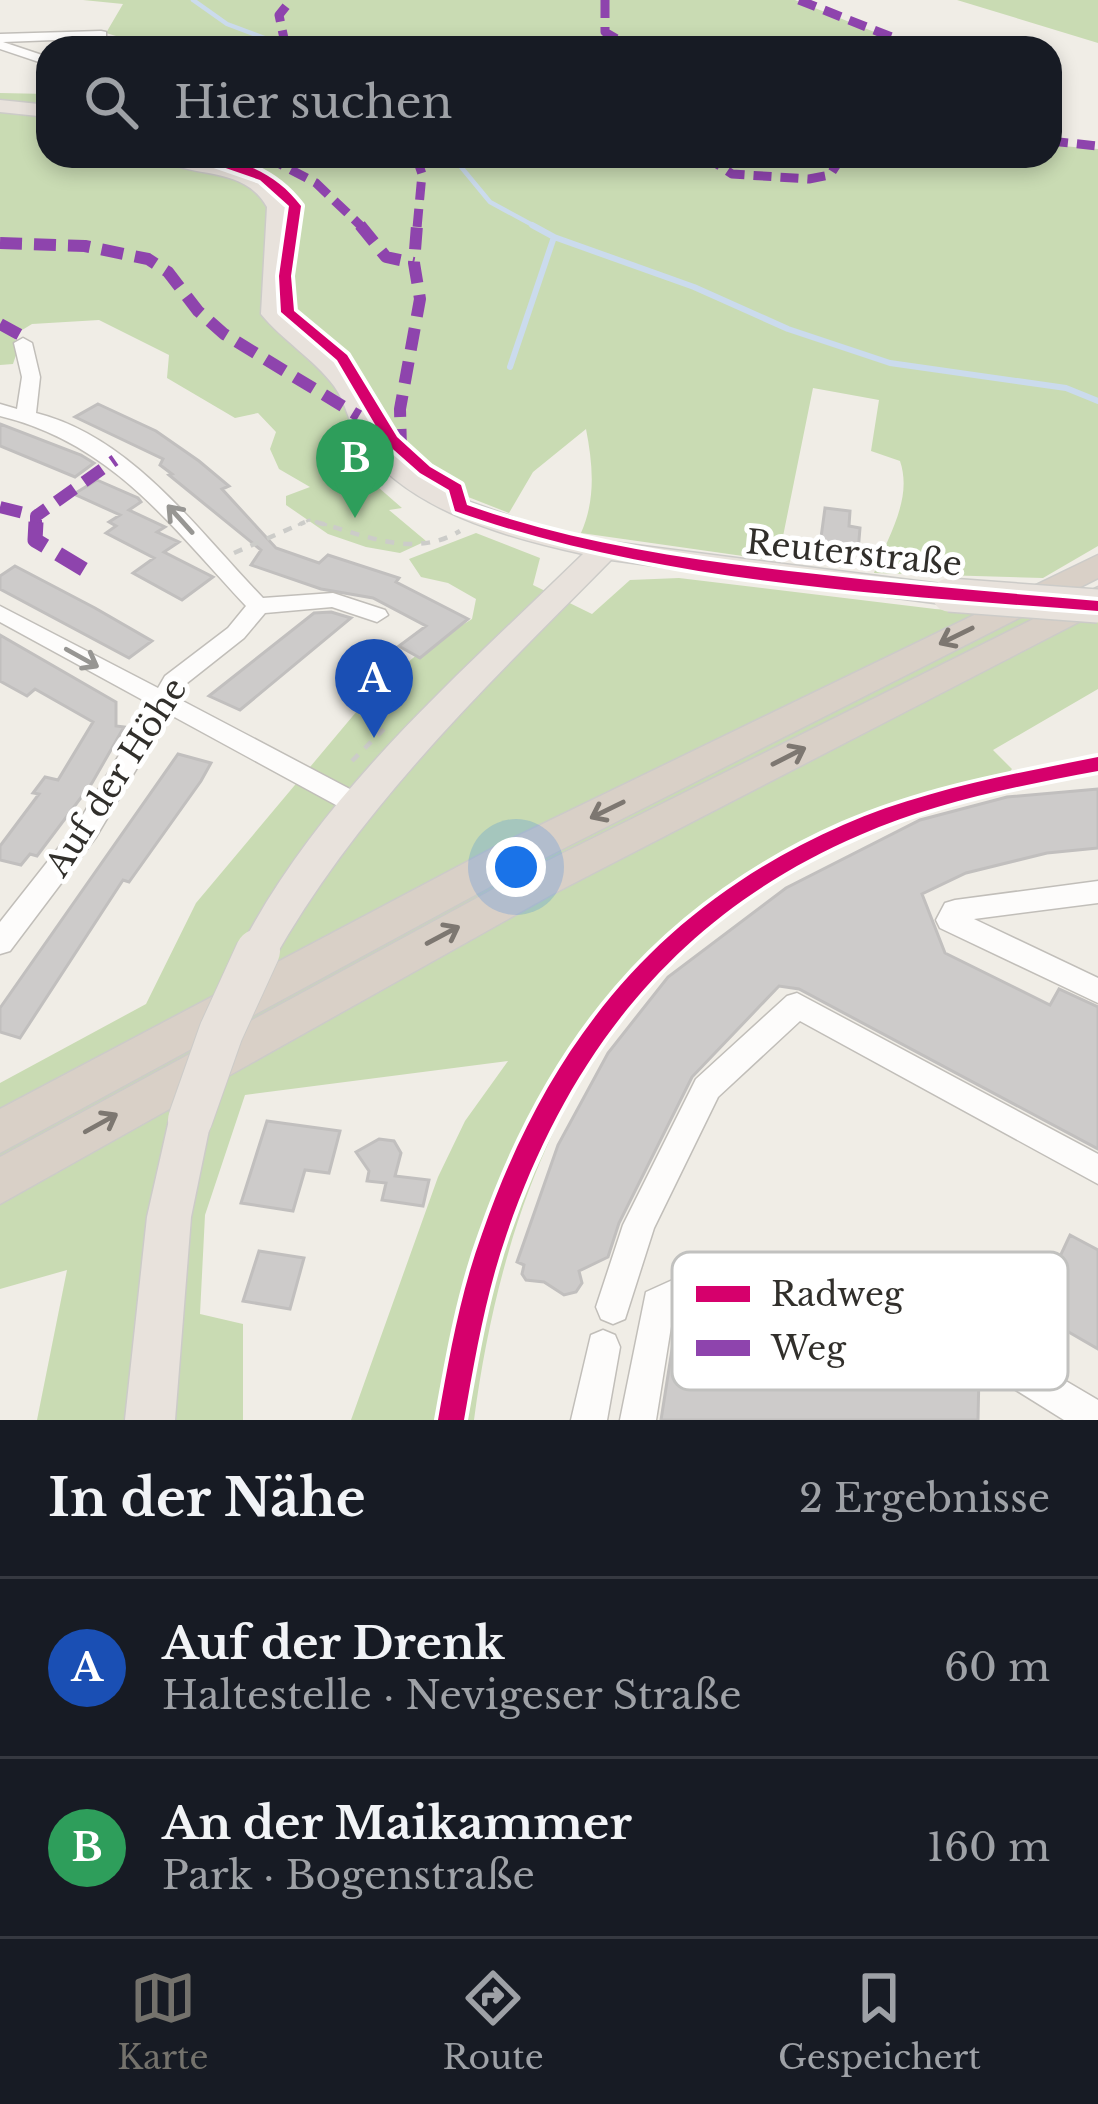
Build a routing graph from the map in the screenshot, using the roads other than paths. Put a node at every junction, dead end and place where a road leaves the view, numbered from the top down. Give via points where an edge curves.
1 (101, 35) dead end
2 (84, 36) edge
3 (36, 39) edge
4 (0, 41) edge
5 (36, 57) edge
6 (0, 106) edge
7 (36, 110) edge
8 (219, 168) edge
9 (23, 344) dead end
10 (0, 410) edge
11 (26, 414) junction
12 (604, 550) junction
13 (1098, 566) edge
14 (1098, 602) edge
15 (258, 606) junction
16 (0, 613) edge
17 (377, 615) dead end
18 (164, 701) junction
19 (356, 804) junction
20 (1098, 892) edge
21 (0, 944) edge
22 (1098, 992) edge
23 (0, 1132) edge
24 (1098, 1170) edge
25 (0, 1182) edge
26 (672, 1297) edge
27 (613, 1307) dead end
28 (604, 1347) dead end
29 (1048, 1390) edge
30 (150, 1420) edge
31 (589, 1420) edge
32 (638, 1420) edge
33 (1097, 1420) edge

1 - 2 street
3 - 4 street
4 - 5 street
6 - 7 main road
8 - 12 main road, Reuterstraße via 273,195 273,314 346,384 391,461 477,514
9 - 11 street via 31,377
10 - 11 street
15 -> 11 street via 175,512 116,460
12 - 14 main road, Reuterstraße, bridge via 949,595
12 - 19 main road
13 -> 23 highway via 507,860
25 -> 14 highway via 536,885
15 - 17 street via 333,600
15 - 18 street, Auf der Höhe via 173,682
16 -> 18 street
18 - 19 street
18 - 21 street, Auf der Höhe via 87,830
19 - 30 main road, bridge via 258,951 190,1120 169,1216
20 - 22 street via 956,911 950,920
24 - 27 street via 797,1004 707,1088 639,1226
26 - 32 street via 658,1304
28 - 31 street
29 - 33 street

